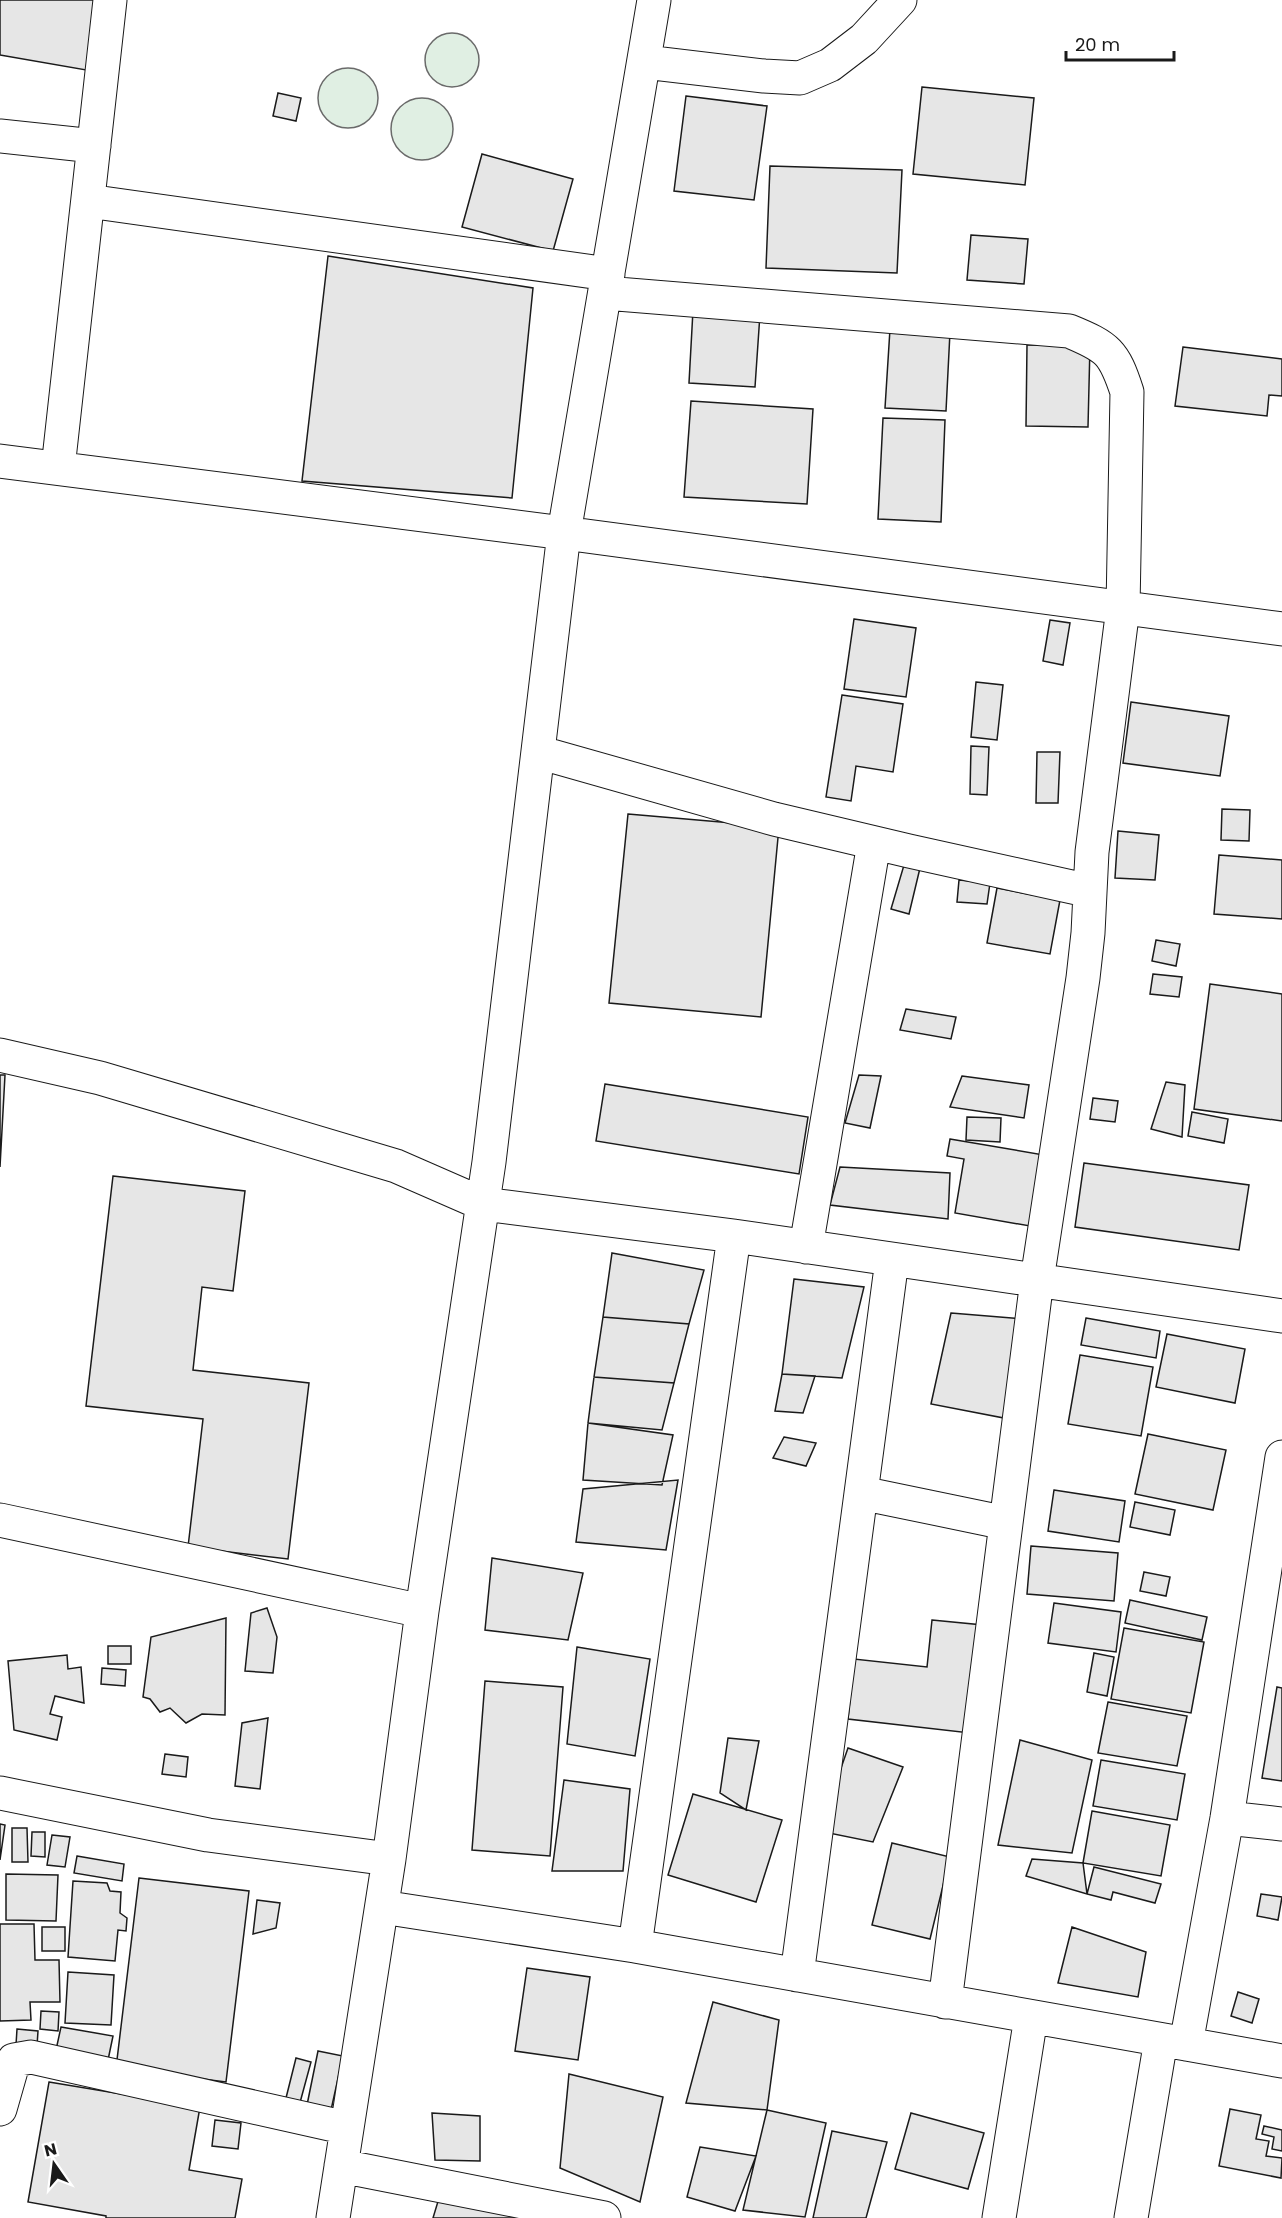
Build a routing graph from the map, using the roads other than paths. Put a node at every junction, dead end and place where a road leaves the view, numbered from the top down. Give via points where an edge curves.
1 (110, 0) edge
2 (654, 0) edge
3 (900, 0) edge
4 (645, 62) junction
5 (0, 136) edge
6 (94, 146) junction
7 (88, 201) junction
8 (606, 283) junction
9 (0, 461) edge
10 (58, 468) junction
11 (564, 534) junction
12 (1123, 608) junction
13 (1282, 629) edge
14 (538, 752) junction
15 (874, 843) junction
16 (1090, 891) junction
17 (0, 1055) edge
18 (483, 1204) junction
19 (734, 1236) junction
20 (806, 1247) junction
21 (892, 1260) junction
22 (1037, 1280) junction
23 (1282, 1316) edge
24 (1282, 1457) edge
25 (861, 1493) junction
26 (0, 1520) edge
27 (1006, 1523) junction
28 (422, 1611) junction
29 (0, 1793) edge
30 (1227, 1818) junction
31 (1282, 1824) edge
32 (389, 1859) junction
33 (381, 1907) junction
34 (635, 1946) junction
35 (797, 1975) junction
36 (945, 2002) junction
37 (1031, 2017) junction
38 (1174, 2042) junction
39 (7, 2059) edge
40 (1282, 2061) edge
41 (0, 2109) edge
42 (347, 2128) junction
43 (341, 2166) junction
44 (333, 2218) edge
45 (604, 2218) edge
46 (999, 2218) edge
47 (1131, 2218) edge

1 - 6 street
2 - 4 street
3 - 4 street via 864,39 830,64 800,78
4 - 8 street
5 - 6 street
6 - 7 street
7 - 8 street
7 - 10 street
8 - 11 street
8 - 12 street via 1070,331 1099,343 1118,365 1127,392
9 - 10 street
10 - 11 street
11 - 12 street
11 - 14 street
12 - 13 street
12 - 16 street
14 - 15 street
14 - 18 street
15 - 16 street
15 - 20 street
16 - 22 street via 1083,978
17 - 18 street via 100,1078 396,1166
18 - 19 street
18 - 28 street
19 - 20 street
19 - 34 street
20 - 21 street
21 - 22 street
21 - 25 street
22 - 23 street
22 - 27 street
24 - 30 street
25 - 27 street
25 - 35 street
26 - 28 street
27 - 36 street
28 - 32 street
29 - 32 street via 208,1835
30 - 31 street
30 - 38 street
32 - 33 street
33 - 34 street
33 - 42 street
34 - 35 street
35 - 36 street
36 - 37 street
37 - 38 street
37 - 46 street
38 - 40 street
38 - 47 street
39 - 41 street
39 - 42 street via 31,2057
42 - 43 street
43 - 44 street
43 - 45 street

